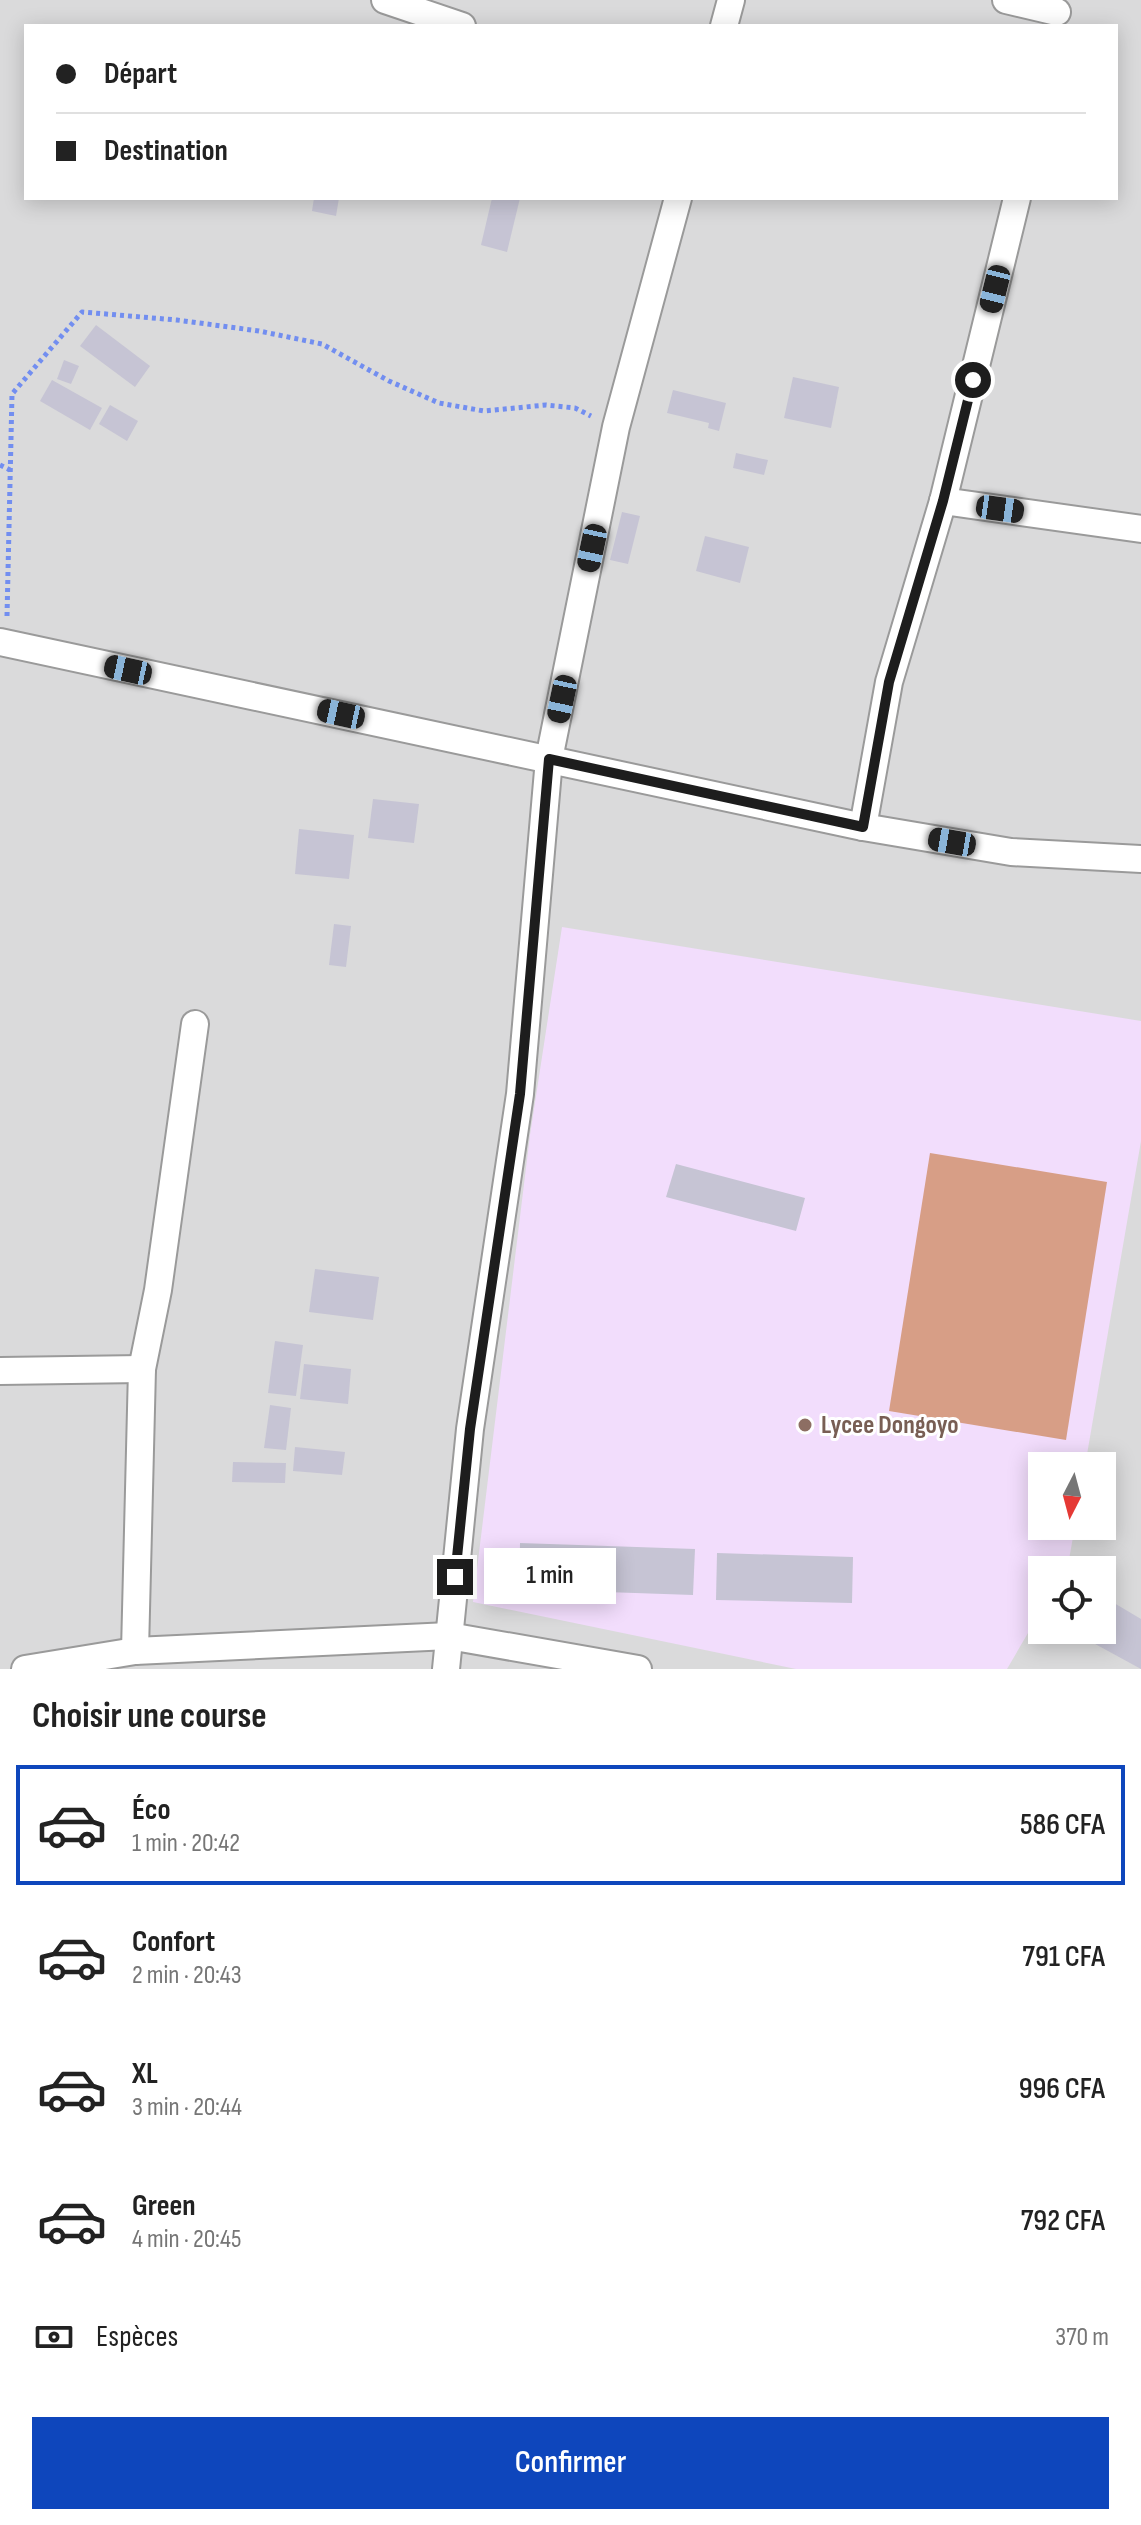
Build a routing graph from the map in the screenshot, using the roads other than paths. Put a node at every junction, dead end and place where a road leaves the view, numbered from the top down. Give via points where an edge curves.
1 (385, 0) edge
2 (731, 0) edge
3 (1006, 0) edge
4 (1057, 13) edge
5 (456, 24) edge
6 (725, 24) edge
7 (677, 200) edge
8 (1017, 200) edge
9 (943, 501) junction
10 (1141, 529) edge
11 (3, 643) edge
12 (549, 759) junction
13 (863, 827) junction
14 (1141, 859) edge
15 (195, 1024) dead end
16 (142, 1369) junction
17 (0, 1371) edge
18 (449, 1636) junction
19 (135, 1651) junction
20 (25, 1669) edge
21 (446, 1669) edge
22 (638, 1669) edge

1 - 5 street
2 - 6 street
3 - 4 street
7 - 12 street via 616,427
8 - 9 street
9 - 10 street
9 - 13 street via 889,682
11 - 12 street
12 - 13 street
12 - 18 street via 520,1094 470,1429
13 - 14 street via 1011,852
15 - 16 street
16 - 17 street
16 - 19 street
18 - 19 street
18 - 21 street
18 - 22 street
19 - 20 street

